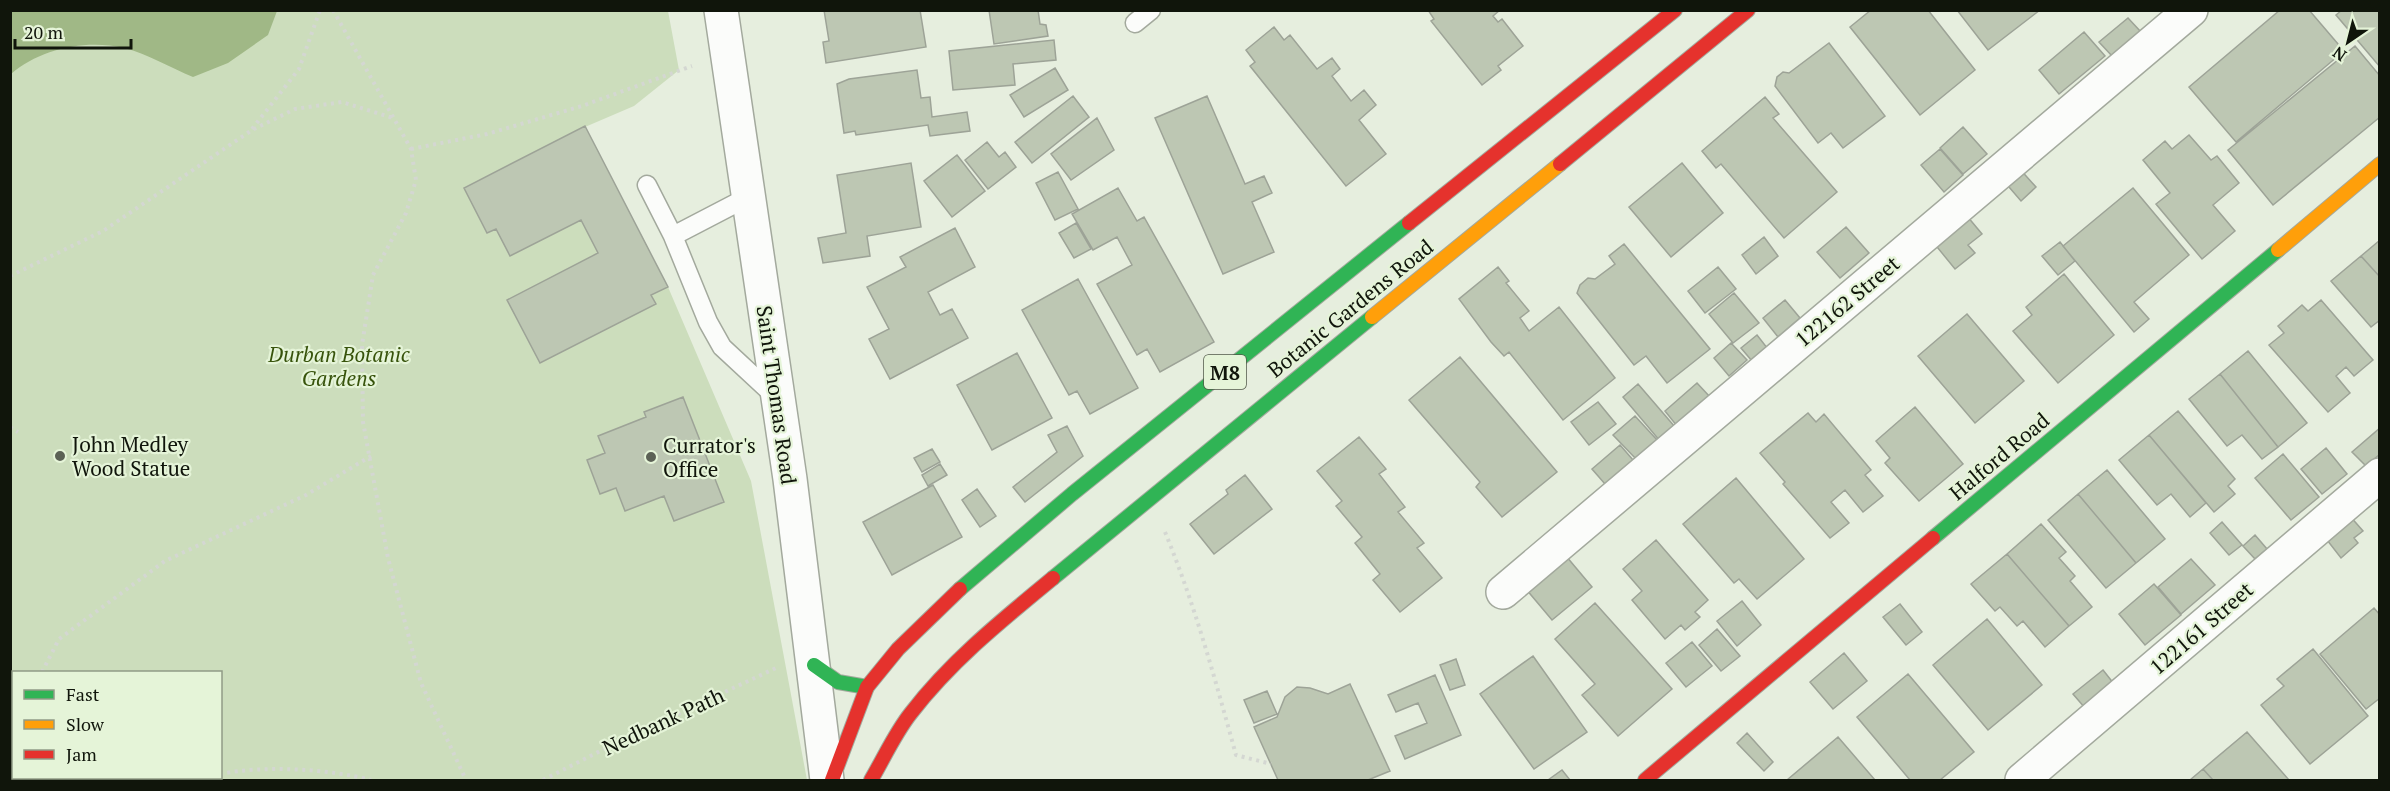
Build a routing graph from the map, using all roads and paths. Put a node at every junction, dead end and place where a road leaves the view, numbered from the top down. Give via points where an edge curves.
1 (320, 10) edge
2 (333, 10) edge
3 (721, 10) edge
4 (1151, 10) edge
5 (1675, 10) edge
6 (1748, 10) edge
7 (2191, 10) edge
8 (1135, 23) dead end
9 (728, 56) junction
10 (393, 118) junction
11 (252, 130) junction
12 (411, 149) junction
13 (2379, 164) edge
14 (647, 185) dead end
15 (747, 196) junction
16 (673, 236) junction
17 (10, 276) edge
18 (778, 399) junction
19 (10, 427) edge
20 (18, 432) dead end
21 (371, 456) junction
22 (2379, 476) edge
23 (1151, 498) junction
24 (1503, 592) dead end
25 (800, 665) junction
26 (43, 671) edge
27 (867, 687) junction
28 (1271, 764) dead end
29 (222, 774) edge
30 (371, 780) edge
31 (466, 780) edge
32 (543, 780) edge
33 (826, 780) edge
34 (832, 780) edge
35 (871, 780) edge
36 (1645, 780) edge
37 (2022, 780) edge

1 - 11 path via 298,69
2 - 10 path
3 - 9 street, Saint Thomas Road
4 - 8 lane
5 - 27 main road, Botanic Gardens Road / M8 via 1072,494 964,585 898,649
6 - 23 main road, Botanic Gardens Road / M8
7 - 24 street, 122162 Street
9 - 12 path via 487,134
9 - 15 street, Saint Thomas Road
10 - 11 path via 342,102 295,109
10 - 12 path
11 - 17 path via 103,231
12 - 21 path via 416,180 406,213 373,275 362,345 363,422
13 - 36 main road, Halford Road
14 - 16 lane
15 - 16 lane
15 - 18 street, Saint Thomas Road
16 - 18 lane via 722,347
18 - 25 street, Saint Thomas Road
19 - 20 path
21 - 26 path via 306,495 165,561 59,639
21 - 31 path via 388,558 421,683
22 - 37 street, 122161 Street
23 - 28 path via 1185,581 1236,755
23 - 35 main road, Botanic Gardens Road / M8 via 987,632 946,671 909,715
25 - 27 main road via 840,685
25 - 32 path, Nedbank Path via 622,740
25 - 33 street, Saint Thomas Road
27 - 34 main road, Botanic Gardens Road / M8
29 - 30 path via 240,770 342,772

